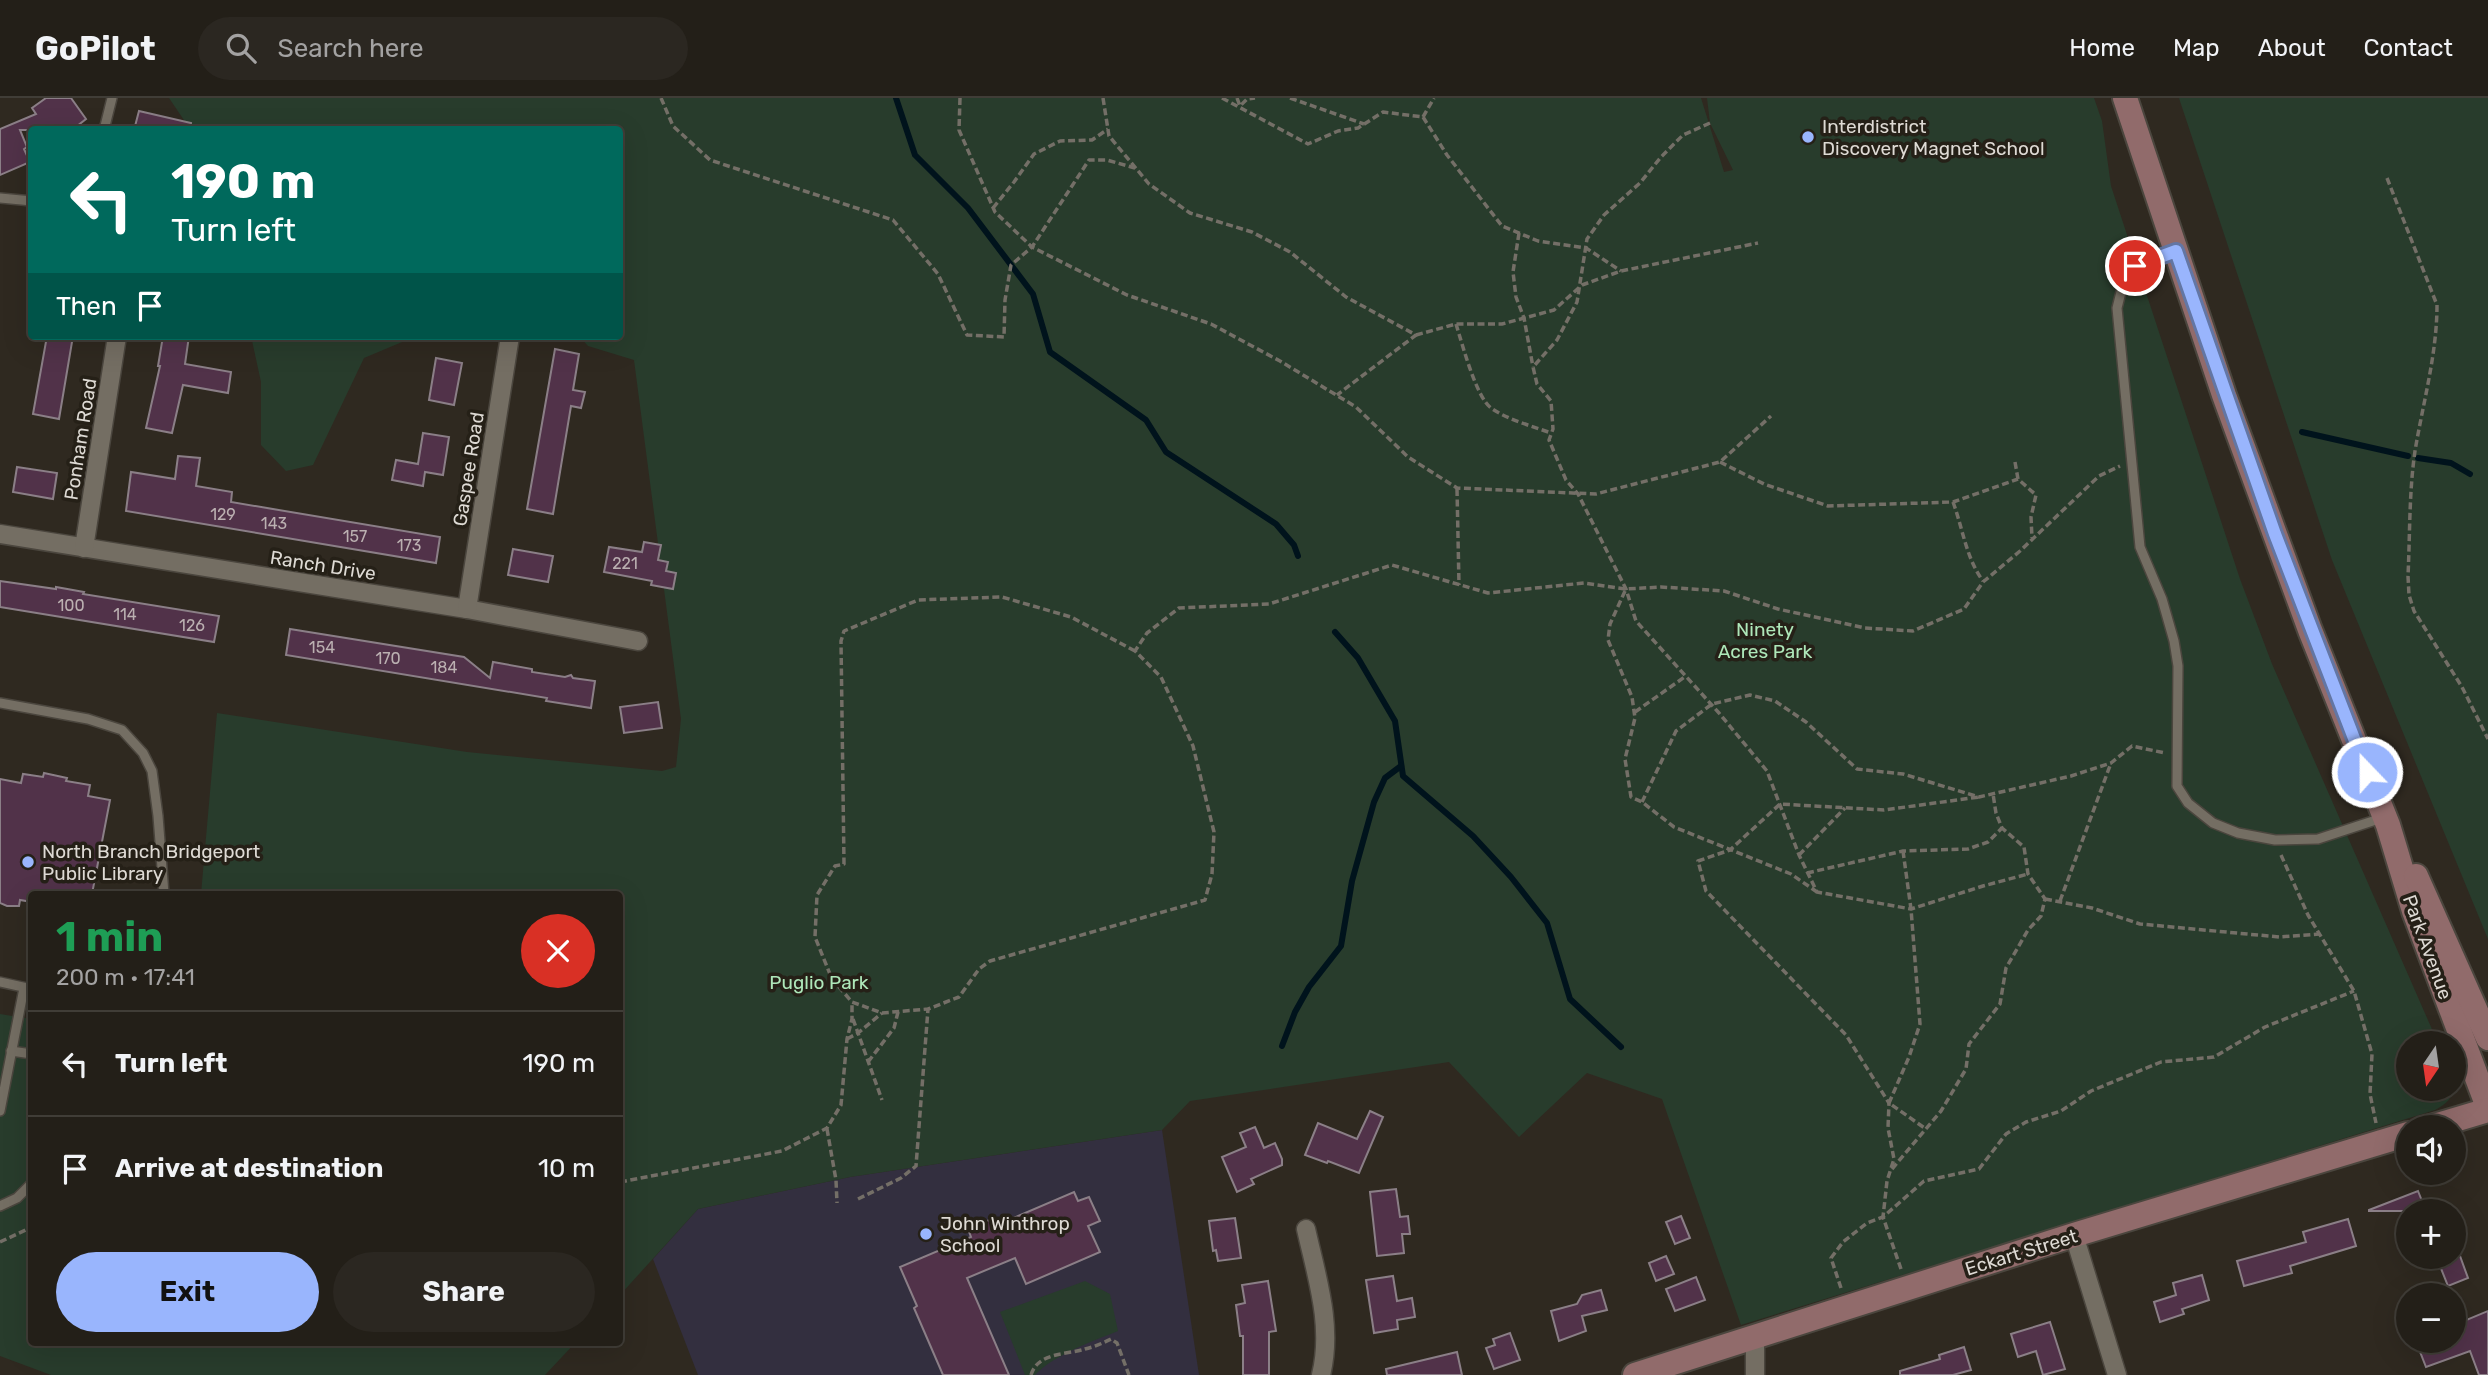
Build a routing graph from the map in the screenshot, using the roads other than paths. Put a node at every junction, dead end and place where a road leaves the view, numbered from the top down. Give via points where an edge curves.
1 (112, 98) edge
2 (2125, 98) edge
3 (105, 126) edge
4 (0, 198) edge
5 (28, 201) edge
6 (2176, 251) junction
7 (116, 340) edge
8 (509, 340) edge
9 (0, 534) edge
10 (84, 548) junction
11 (467, 609) junction
12 (638, 641) dead end
13 (0, 703) edge
14 (2386, 821) junction
15 (164, 891) edge
16 (0, 982) edge
17 (28, 988) edge
18 (2488, 1038) edge
19 (11, 1051) junction
20 (28, 1053) edge
21 (2488, 1108) edge
22 (0, 1111) edge
23 (2466, 1115) edge
24 (2396, 1137) edge
25 (28, 1187) edge
26 (0, 1206) edge
27 (1306, 1229) dead end
28 (2074, 1235) junction
29 (1755, 1336) junction
30 (1321, 1375) edge
31 (1635, 1375) edge
32 (1755, 1375) edge
33 (2117, 1375) edge

1 - 3 lane
2 - 6 main road, Park Avenue
4 - 5 lane
6 - 14 main road, Park Avenue via 2275,534
6 - 14 lane via 2135,266 2123,284 2117,308 2140,547 2162,598 2178,666 2176,786 2188,803 2213,823 2275,840 2318,839
7 - 10 street, Ponham Road
8 - 11 street, Gaspee Road
9 - 10 street, Ranch Drive
10 - 11 street, Ranch Drive
11 - 12 street, Ranch Drive
13 - 15 lane via 122,730 144,753 154,782
14 - 18 main road, Park Avenue via 2420,882
14 - 21 main road, Park Avenue via 2414,911
16 - 17 lane
17 - 19 lane
19 - 20 lane
19 - 22 lane
21 - 23 main road
24 - 28 main road, Eckart Street
25 - 26 lane
27 - 30 street via 1324,1307 1326,1353
28 - 29 main road, Eckart Street
28 - 33 street
29 - 31 main road, Eckart Street
29 - 32 street

